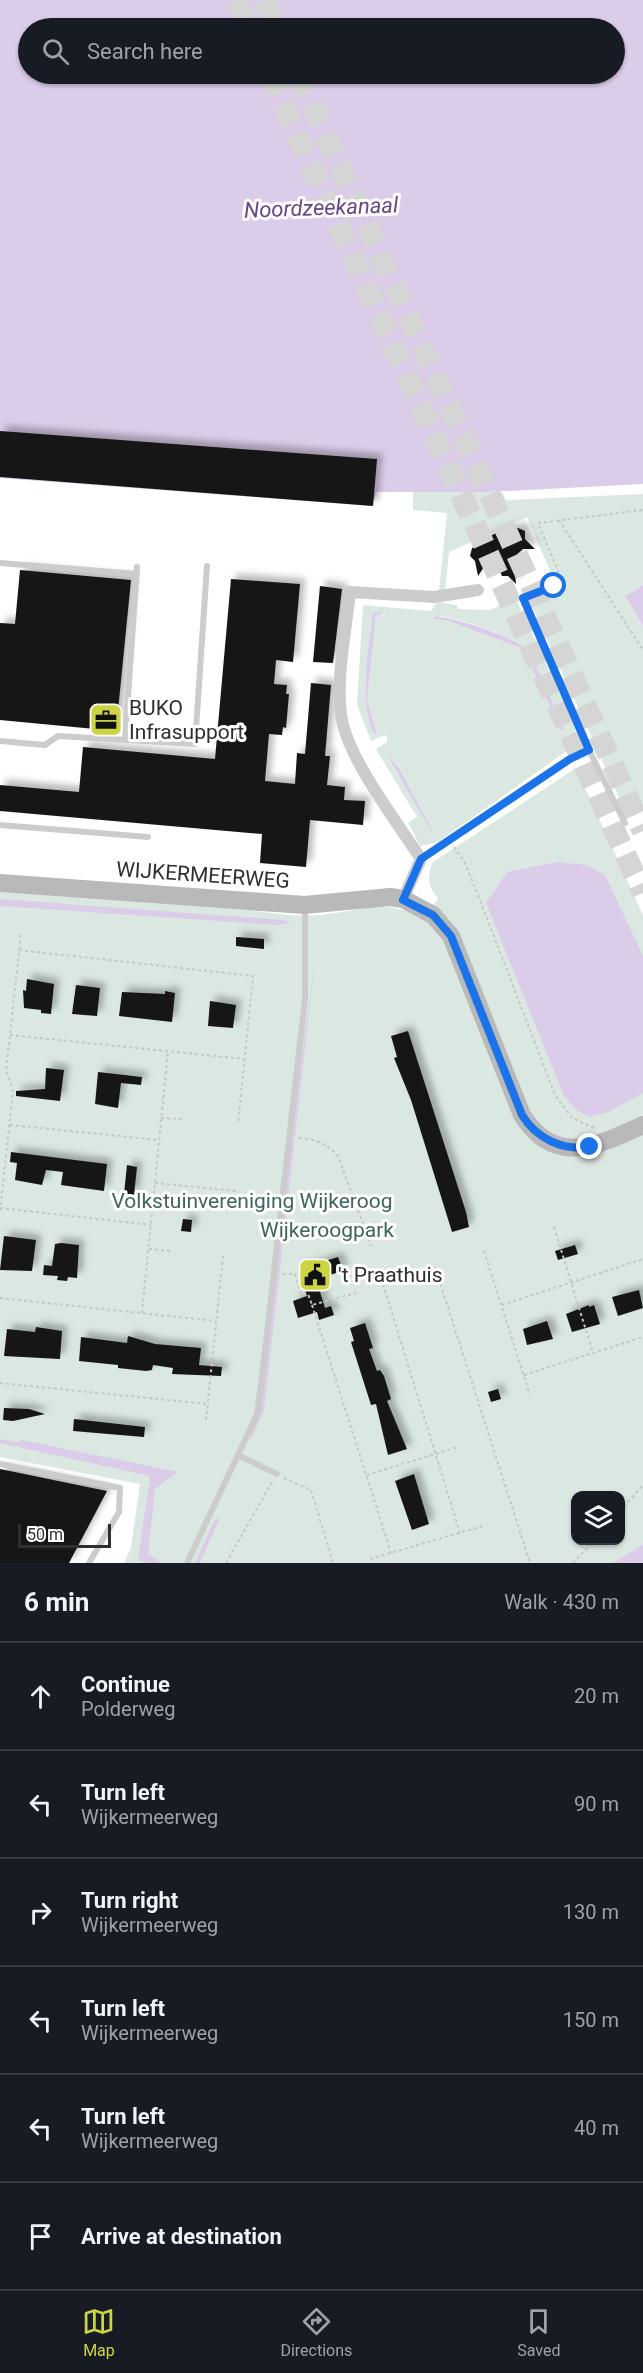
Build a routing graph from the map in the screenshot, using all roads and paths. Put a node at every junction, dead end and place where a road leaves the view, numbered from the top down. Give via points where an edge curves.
1 (643, 510) edge
2 (559, 520) junction
3 (0, 563) edge
4 (207, 566) dead end
5 (478, 590) dead end
6 (523, 598) joint
7 (643, 650) edge
8 (125, 740) junction
9 (0, 741) edge
10 (589, 750) junction
11 (625, 824) dead end
12 (0, 825) edge
13 (148, 837) dead end
14 (449, 840) junction
15 (421, 859) junction
16 (0, 883) edge
17 (403, 900) junction
18 (304, 905) junction
19 (21, 934) dead end
20 (19, 950) junction
21 (10, 1035) junction
22 (168, 1052) junction
23 (244, 1059) junction
24 (161, 1118) junction
25 (182, 1119) dead end
26 (238, 1124) dead end
27 (9, 1125) junction
28 (643, 1125) edge
29 (600, 1131) dead end
30 (299, 1138) dead end
31 (159, 1140) junction
32 (155, 1183) junction
33 (236, 1191) dead end
34 (0, 1210) edge
35 (151, 1225) junction
36 (554, 1227) dead end
37 (370, 1246) dead end
38 (149, 1249) junction
39 (170, 1251) dead end
40 (484, 1251) dead end
41 (224, 1256) dead end
42 (643, 1259) edge
43 (435, 1267) dead end
44 (274, 1274) dead end
45 (571, 1282) junction
46 (383, 1284) dead end
47 (356, 1293) dead end
48 (0, 1298) edge
49 (312, 1305) junction
50 (501, 1305) junction
51 (142, 1313) junction
52 (216, 1321) junction
53 (643, 1337) edge
54 (593, 1353) junction
55 (524, 1375) junction
56 (0, 1383) edge
57 (530, 1395) dead end
58 (207, 1404) junction
59 (206, 1420) dead end
60 (458, 1447) dead end
61 (436, 1454) junction
62 (238, 1455) junction
63 (0, 1464) edge
64 (277, 1474) junction
65 (367, 1475) junction
66 (643, 1485) edge
67 (625, 1506) edge
68 (483, 1526) dead end
69 (460, 1533) junction
70 (590, 1545) edge
71 (392, 1553) junction
72 (370, 1559) dead end
73 (89, 1563) edge
74 (187, 1563) edge
75 (226, 1563) edge
76 (333, 1563) edge
77 (530, 1563) edge
78 (573, 1563) edge

1 - 2 path
2 - 6 path via 538,523 562,582
2 - 7 path
3 - 8 lane via 137,570
4 - 8 lane via 195,744
5 - 15 street via 434,597 350,592 341,716 353,749
6 - 10 lane
8 - 9 lane via 58,736 45,745
10 - 11 lane
10 - 14 lane
12 - 13 lane
14 - 15 lane
14 - 29 path via 464,861 555,1095 572,1118
15 - 17 street
16 - 18 street, WIJKERMEERWEG
17 - 18 street, WIJKERMEERWEG via 378,897
17 - 28 street, WIJKERMEERWEG via 433,915 451,936 522,1115 530,1126 552,1142 583,1148
18 - 62 lane via 305,999 258,1412
19 - 20 path
20 - 21 path
20 - 23 path via 253,976
21 - 22 path
21 - 27 path via 6,1070 13,1091
22 - 23 path
22 - 24 path
23 - 26 path
24 - 25 path
24 - 31 path
27 - 31 path
27 - 34 path
30 - 37 path via 315,1139 338,1156
31 - 32 path
32 - 33 path
32 - 35 path
34 - 35 path
35 - 38 path
36 - 45 path
38 - 39 path
38 - 51 path
40 - 50 path
41 - 52 path
42 - 45 path
43 - 77 path
44 - 49 path via 295,1274 301,1295 308,1294
45 - 50 path
45 - 54 path
46 - 61 path
47 - 49 path
48 - 51 path
49 - 65 path
50 - 55 path
51 - 52 path
52 - 58 path
53 - 54 path
54 - 55 path
55 - 57 path
56 - 58 path
58 - 59 path
60 - 61 path
61 - 65 path
61 - 69 path
62 - 64 lane
62 - 74 lane
63 - 73 lane via 120,1488 119,1512
64 - 75 path
64 - 76 path via 310,1490
65 - 71 path
66 - 67 path
68 - 69 path
69 - 71 path
70 - 78 path
71 - 72 path

